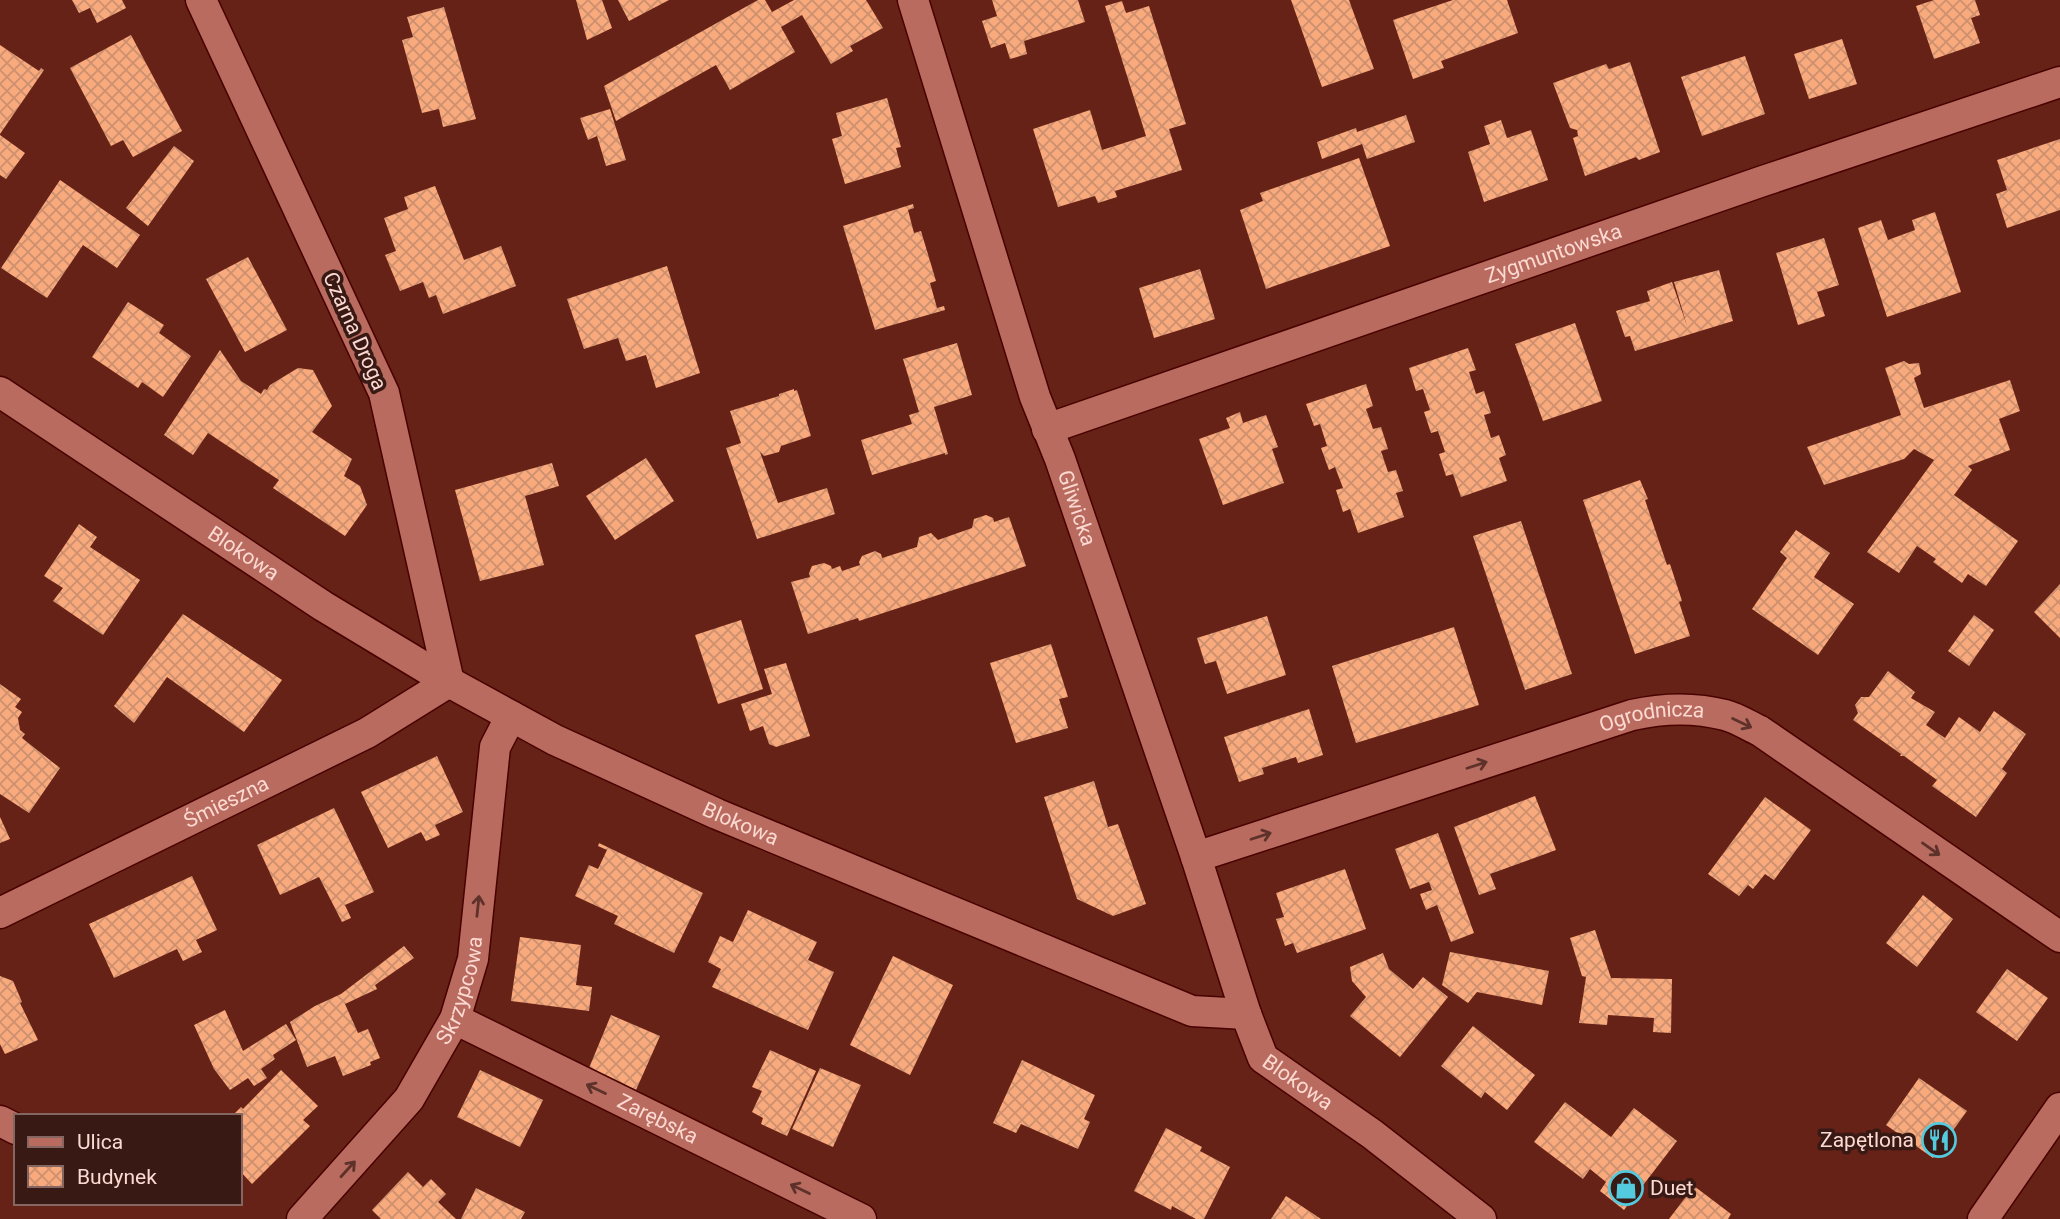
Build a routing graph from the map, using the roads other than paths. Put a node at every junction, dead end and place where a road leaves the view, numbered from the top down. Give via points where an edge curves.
1 (201, 0) edge
2 (913, 0) edge
3 (2060, 82) edge
4 (0, 392) edge
5 (1047, 429) junction
6 (449, 682) junction
7 (511, 716) junction
8 (1196, 857) junction
9 (0, 913) edge
10 (2060, 937) edge
11 (1245, 1014) junction
12 (455, 1019) junction
13 (2060, 1108) edge
14 (302, 1219) edge
15 (861, 1219) edge
16 (1481, 1219) edge
17 (1983, 1219) edge

1 - 6 street, Czarna Droga via 384,393
2 - 5 street, Gliwicka
3 - 5 street, Zygmuntowska
4 - 6 street, Blokowa via 323,606
5 - 8 street, Gliwicka
6 - 7 street, Blokowa
6 - 9 street, Śmieszna via 367,733
7 - 11 street, Blokowa via 717,814 1192,1011
12 -> 7 street, Skrzypcowa via 473,959 495,747
8 -> 10 street, Ogrodnicza via 1632,715 1662,708 1694,710 1727,715 1760,731
8 - 11 street, Gliwicka
11 - 16 street, Blokowa via 1264,1058
14 -> 12 street, Skrzypcowa via 409,1099
15 -> 12 street, Zarębska
13 - 17 street

